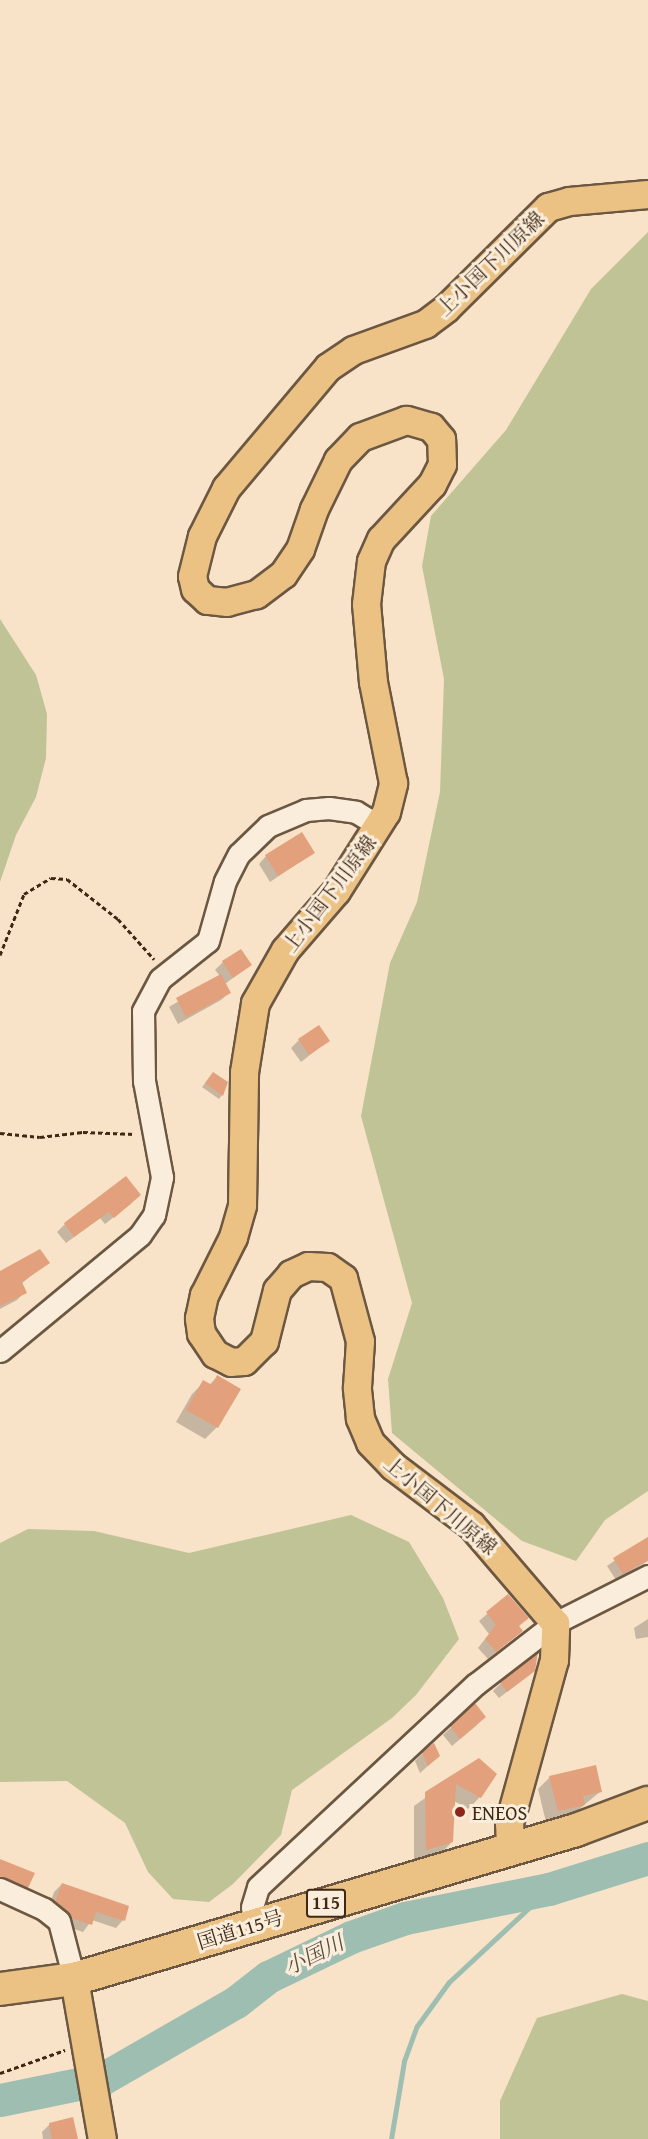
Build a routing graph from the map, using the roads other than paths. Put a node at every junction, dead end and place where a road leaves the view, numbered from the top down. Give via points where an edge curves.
1 (648, 194) edge
2 (379, 825) junction
3 (0, 1351) edge
4 (648, 1576) edge
5 (555, 1623) junction
6 (648, 1803) edge
7 (510, 1848) junction
8 (0, 1889) edge
9 (255, 1925) junction
10 (74, 1979) junction
11 (0, 1989) edge
12 (102, 2139) edge

1 - 2 main road, 上小国下川原線 via 569,201 548,207 425,324 353,350 328,367 226,488 202,536 192,576 195,589 207,600 227,602 256,594 283,574 300,549 338,460 360,437 406,420 431,427 441,439 442,464 432,484 381,539 371,561 366,604 373,682 393,783 387,812
2 - 3 street via 356,812 306,810 268,826 239,854 225,881 208,941 165,974 143,1011 144,1081 162,1177 158,1207 149,1224 75,1292
2 - 5 main road, 上小国下川原線 via 336,891 285,950 255,1003 244,1072 242,1205 233,1237 204,1295 201,1333 215,1354 231,1362 244,1361 264,1341 276,1290 291,1274 308,1266 327,1267 343,1278 360,1341 360,1418 370,1442 393,1466 471,1525
4 - 5 street
5 - 7 main road via 554,1660 509,1823
5 - 9 street via 476,1684 271,1873 254,1892
6 - 7 highway, 国道115号 / 115 via 576,1830
7 - 9 highway, 国道115号 / 115
8 - 10 street via 59,1921
9 - 10 highway, 国道115号 / 115
10 - 11 highway, 国道115号 / 115
10 - 12 main road

